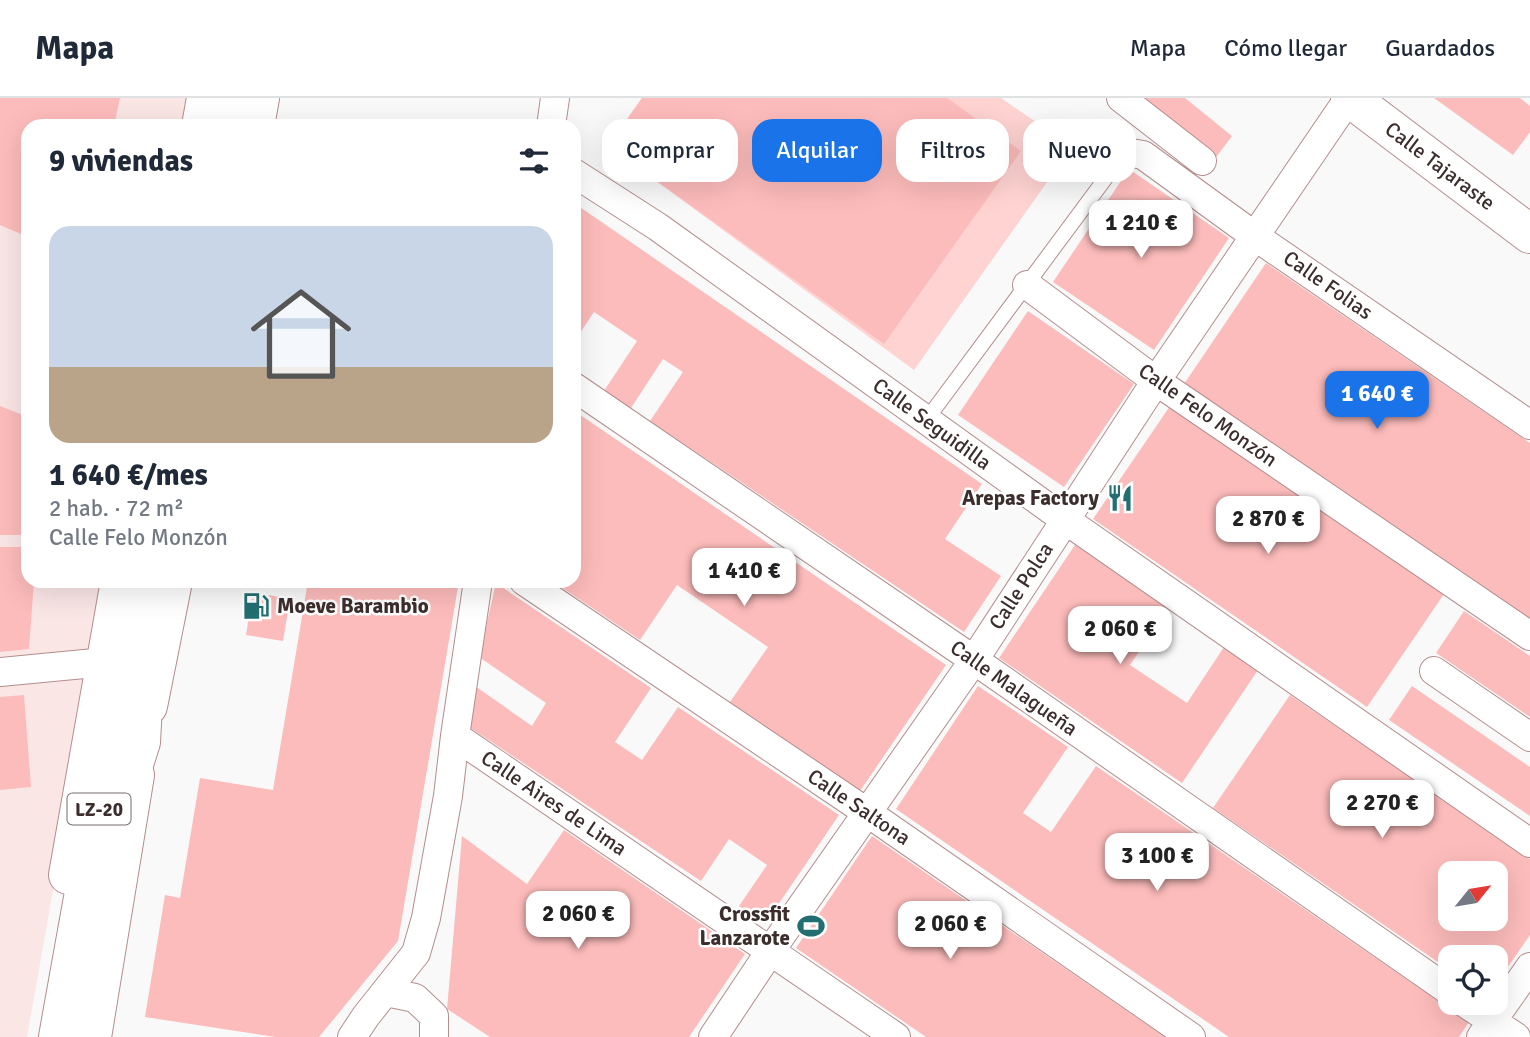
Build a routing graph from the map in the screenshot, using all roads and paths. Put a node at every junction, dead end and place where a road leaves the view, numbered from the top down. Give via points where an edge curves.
1 (206, 98) edge
2 (226, 98) edge
3 (238, 98) edge
4 (260, 98) edge
5 (555, 98) edge
6 (1121, 98) edge
7 (1350, 98) edge
8 (1385, 98) edge
9 (202, 119) edge
10 (222, 119) edge
11 (234, 119) edge
12 (257, 119) edge
13 (552, 119) edge
14 (1136, 154) edge
15 (1202, 161) dead end
16 (581, 178) edge
17 (1103, 182) edge
18 (1530, 204) edge
19 (1530, 234) edge
20 (1256, 237) junction
21 (1027, 285) junction
22 (1156, 380) junction
23 (581, 392) edge
24 (927, 419) junction
25 (1530, 425) edge
26 (1064, 519) junction
27 (119, 588) edge
28 (139, 588) edge
29 (153, 588) edge
30 (153, 588) edge
31 (172, 588) edge
32 (477, 588) edge
33 (533, 588) edge
34 (1530, 636) edge
35 (974, 660) junction
36 (105, 662) junction
37 (1434, 671) dead end
38 (0, 672) edge
39 (455, 736) junction
40 (1530, 737) edge
41 (141, 742) junction
42 (868, 813) junction
43 (1530, 843) edge
44 (92, 929) junction
45 (771, 950) junction
46 (1530, 967) edge
47 (1438, 983) edge
48 (386, 992) junction
49 (1475, 1015) edge
50 (1486, 1029) edge
51 (39, 1037) edge
52 (58, 1037) edge
53 (73, 1037) edge
54 (92, 1037) edge
55 (352, 1037) edge
56 (434, 1037) edge
57 (713, 1037) edge
58 (896, 1037) edge
59 (1191, 1037) edge
60 (1516, 1037) edge

1 - 9 street
2 - 10 street
3 - 11 street
4 - 12 street
5 - 13 street
6 - 15 street
7 - 19 street, Calle Tajaraste
7 - 20 street, Calle Polca
8 - 18 street, Calle Tajaraste
14 - 20 street, Calle Folias
16 - 24 street, Calle Seguidilla
17 - 21 lane
20 - 22 street, Calle Polca
20 - 25 street, Calle Folias
21 - 22 street, Calle Felo Monzón
21 - 24 lane
22 - 26 street, Calle Polca
22 - 34 street, Calle Felo Monzón
23 - 35 street, Calle Malagueña
24 - 26 street, Calle Seguidilla
26 - 35 street, Calle Polca
26 - 43 street, Calle Seguidilla
27 - 36 street
28 - 52 street, LZ-20
29 - 41 street
30 - 44 street, LZ-20
31 - 41 street
32 - 39 street
33 - 42 street, Calle Saltona
35 - 42 street, Calle Polca
35 - 47 street, Calle Malagueña
36 - 38 street
36 - 51 street
37 - 40 street
39 - 45 street, Calle Aires de Lima
39 - 48 street via 449,796 416,953
41 - 44 street via 123,796
41 - 54 street
42 - 45 street, Calle Polca
42 - 59 street, Calle Saltona
44 - 53 street, LZ-20
45 - 57 street, Calle Polca
45 - 58 street, Calle Aires de Lima
46 - 50 street
48 - 55 street
48 - 56 street via 415,998 434,1016
49 - 50 street
50 - 60 street

